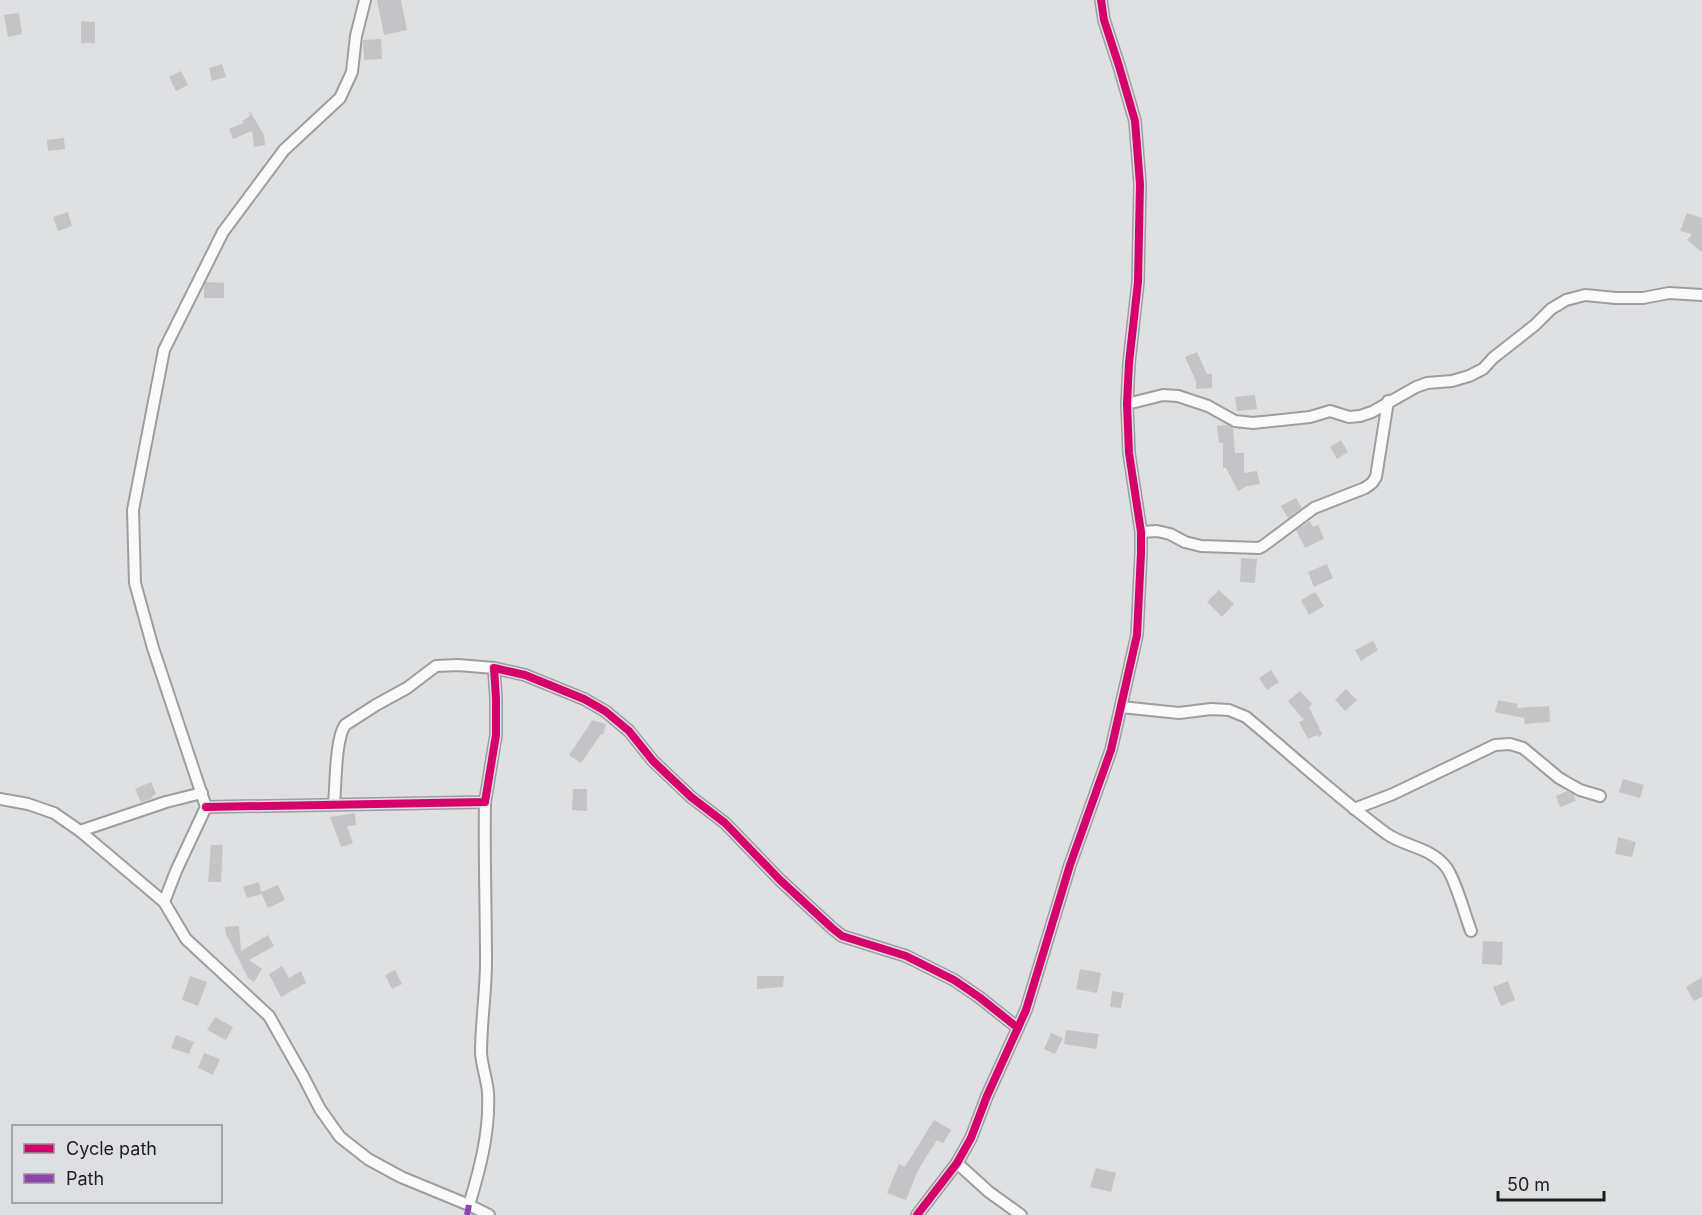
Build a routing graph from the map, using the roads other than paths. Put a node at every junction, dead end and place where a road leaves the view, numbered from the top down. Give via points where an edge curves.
1 (365, 0) edge
2 (1101, 0) edge
3 (1702, 295) edge
4 (1388, 401) junction
5 (1127, 404) junction
6 (1141, 532) junction
7 (494, 668) junction
8 (1121, 707) junction
9 (202, 793) junction
10 (1600, 796) dead end
11 (0, 799) edge
12 (485, 802) junction
13 (334, 804) junction
14 (206, 807) junction
15 (1354, 809) junction
16 (80, 831) junction
17 (164, 902) junction
18 (1471, 931) dead end
19 (1018, 1028) junction
20 (957, 1163) junction
21 (469, 1205) junction
22 (489, 1215) edge
23 (917, 1215) edge
24 (1021, 1215) edge

1 - 9 street via 352,72 340,99 284,150 223,232 164,350 133,510 135,583
2 - 5 street via 1135,122 1140,184 1138,282
3 - 4 street via 1585,295 1566,300 1483,369 1452,381 1427,383
4 - 5 street via 1360,416 1330,411 1253,423 1235,421 1178,396 1162,395
4 - 6 street via 1376,477 1371,483 1314,508 1263,546 1201,546 1157,531
5 - 6 street via 1129,453
6 - 8 street via 1137,635
7 - 12 street via 496,735
7 - 13 street via 436,666 345,725
7 - 19 street via 525,675 605,711 629,731 653,761 725,823 842,936 906,956 954,980
8 - 15 street via 1179,713 1229,710 1246,717
8 - 19 street via 1111,750
9 - 14 street
9 - 16 street
10 - 15 street via 1559,778 1523,748 1510,744 1495,745
11 - 16 street via 54,813
12 - 13 street
12 - 21 street via 486,964 481,1052 488,1090 488,1123
13 - 14 street
14 - 17 street
15 - 18 street via 1392,837 1419,847 1449,869
16 - 17 street
17 - 21 street via 186,939 269,1016 320,1109 340,1137 368,1160
19 - 20 street
20 - 23 street
20 - 24 street
21 - 22 street

